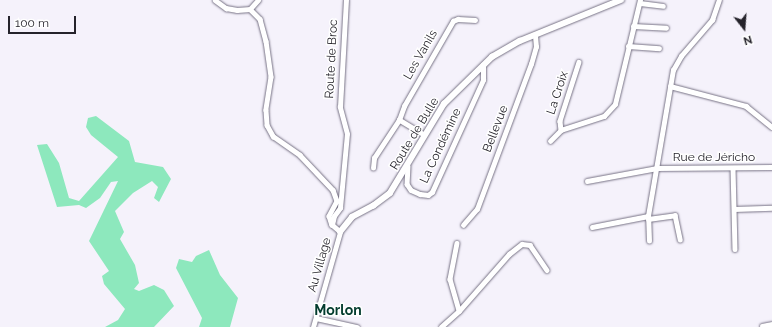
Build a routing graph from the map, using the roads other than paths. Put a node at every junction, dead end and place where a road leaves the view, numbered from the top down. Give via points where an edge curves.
1 (215, 0) edge
2 (258, 0) edge
3 (346, 0) edge
4 (620, 0) edge
5 (719, 0) edge
6 (640, 1) edge
7 (663, 6) dead end
8 (250, 9) junction
9 (475, 20) dead end
10 (633, 26) junction
11 (666, 28) dead end
12 (535, 34) junction
13 (628, 46) junction
14 (659, 48) dead end
15 (579, 62) dead end
16 (483, 65) junction
17 (670, 86) junction
18 (399, 120) junction
19 (772, 127) edge
20 (561, 130) junction
21 (424, 135) junction
22 (550, 141) dead end
23 (408, 166) junction
24 (772, 167) edge
25 (373, 168) dead end
26 (657, 168) junction
27 (733, 168) junction
28 (587, 181) dead end
29 (772, 208) edge
30 (734, 209) junction
31 (648, 217) junction
32 (332, 225) junction
33 (463, 225) dead end
34 (592, 226) dead end
35 (340, 232) junction
36 (680, 239) dead end
37 (649, 241) dead end
38 (458, 242) dead end
39 (735, 249) dead end
40 (547, 270) dead end
41 (459, 311) junction
42 (316, 318) junction
43 (772, 324) edge
44 (762, 326) edge
45 (313, 327) edge
46 (356, 327) edge
47 (441, 327) edge

1 - 8 street via 226,8
2 - 8 street
3 - 32 street, Route de Broc via 340,107 347,134 340,208 334,216
4 - 12 street, Route de Bulle
5 - 17 street via 712,20 681,56 673,70
6 - 7 street
6 - 10 street, La Croix
8 - 32 street via 260,19 266,41 271,77 266,110 267,126 273,136 300,155 334,190 337,201 329,216
9 - 18 street, Les Vanils via 458,18 453,21 422,72
10 - 11 street
10 - 13 street, La Croix
12 - 16 street, Route de Bulle via 511,45
12 - 33 street, Bellevue via 536,47 531,64 477,209
13 - 14 street
13 - 20 street, La Croix via 615,104 604,116
15 - 20 street, La Croix via 560,121
16 - 21 street, Route de Bulle via 444,104
16 - 23 street, La Condémine via 483,80 432,192 428,195 411,190 407,184
17 - 19 street via 746,106
17 - 26 street
18 - 21 street
18 - 25 street, Les Vanils via 374,158
20 - 22 street, La Croix
21 - 23 street, Route de Bulle
23 - 35 street, Route de Bulle via 390,193 352,217
24 - 27 street, Rue de Jéricho
26 - 27 street, Rue de Jéricho
26 - 28 street, Rue de Jéricho
26 - 31 street, Rue de Jéricho
27 - 30 street
29 - 30 street
30 - 39 street
31 - 34 street
31 - 36 street via 675,215
31 - 37 street, Rue de Jéricho
32 - 35 street
35 - 42 street, Au Village
38 - 41 street via 450,279
40 - 41 street via 530,246 522,244 509,254
41 - 47 street
42 - 45 street, Au Village
42 - 46 street
43 - 44 street

